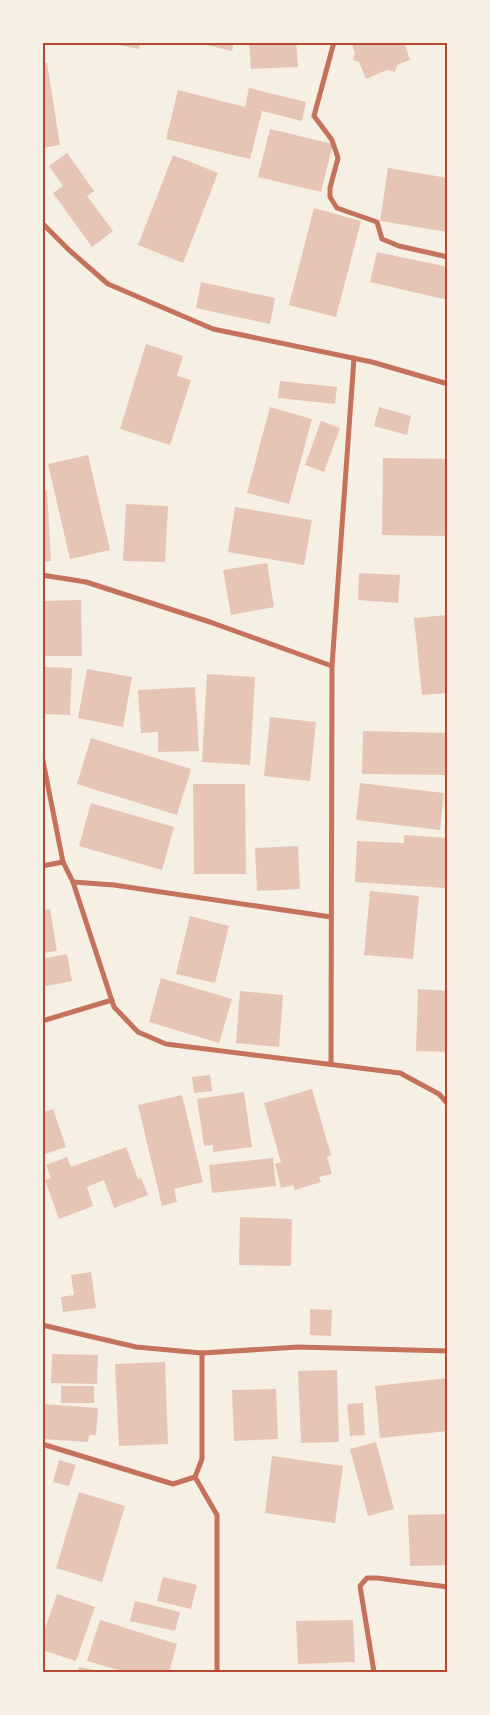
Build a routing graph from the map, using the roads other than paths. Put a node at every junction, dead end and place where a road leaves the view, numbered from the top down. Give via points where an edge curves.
1 (334, 42) edge
2 (42, 223) edge
3 (448, 257) edge
4 (354, 358) junction
5 (448, 384) edge
6 (42, 576) edge
7 (332, 666) junction
8 (42, 756) edge
9 (63, 862) junction
10 (42, 866) edge
11 (73, 882) junction
12 (331, 917) junction
13 (112, 1000) junction
14 (42, 1021) edge
15 (331, 1064) junction
16 (448, 1104) edge
17 (42, 1325) edge
18 (448, 1351) edge
19 (202, 1353) junction
20 (42, 1444) edge
21 (195, 1477) junction
22 (448, 1587) edge
23 (217, 1672) edge
24 (374, 1672) edge

1 - 3 street via 314,116 332,140 338,158 330,197 338,208 377,222 382,239
2 - 4 street via 108,284 214,329
4 - 5 street
4 - 7 street
6 - 7 street via 86,582
7 - 12 street
8 - 9 street
9 - 10 street
9 - 11 street
11 - 12 street via 114,885
11 - 13 street
12 - 15 street
13 - 14 street
13 - 15 street via 114,1007 138,1032 166,1044
15 - 16 street via 400,1073 439,1094
17 - 19 street via 136,1347
18 - 19 street via 298,1347
19 - 21 street via 202,1459
20 - 21 street via 174,1484
21 - 23 street via 217,1515
22 - 24 street via 377,1578 367,1578 360,1586

